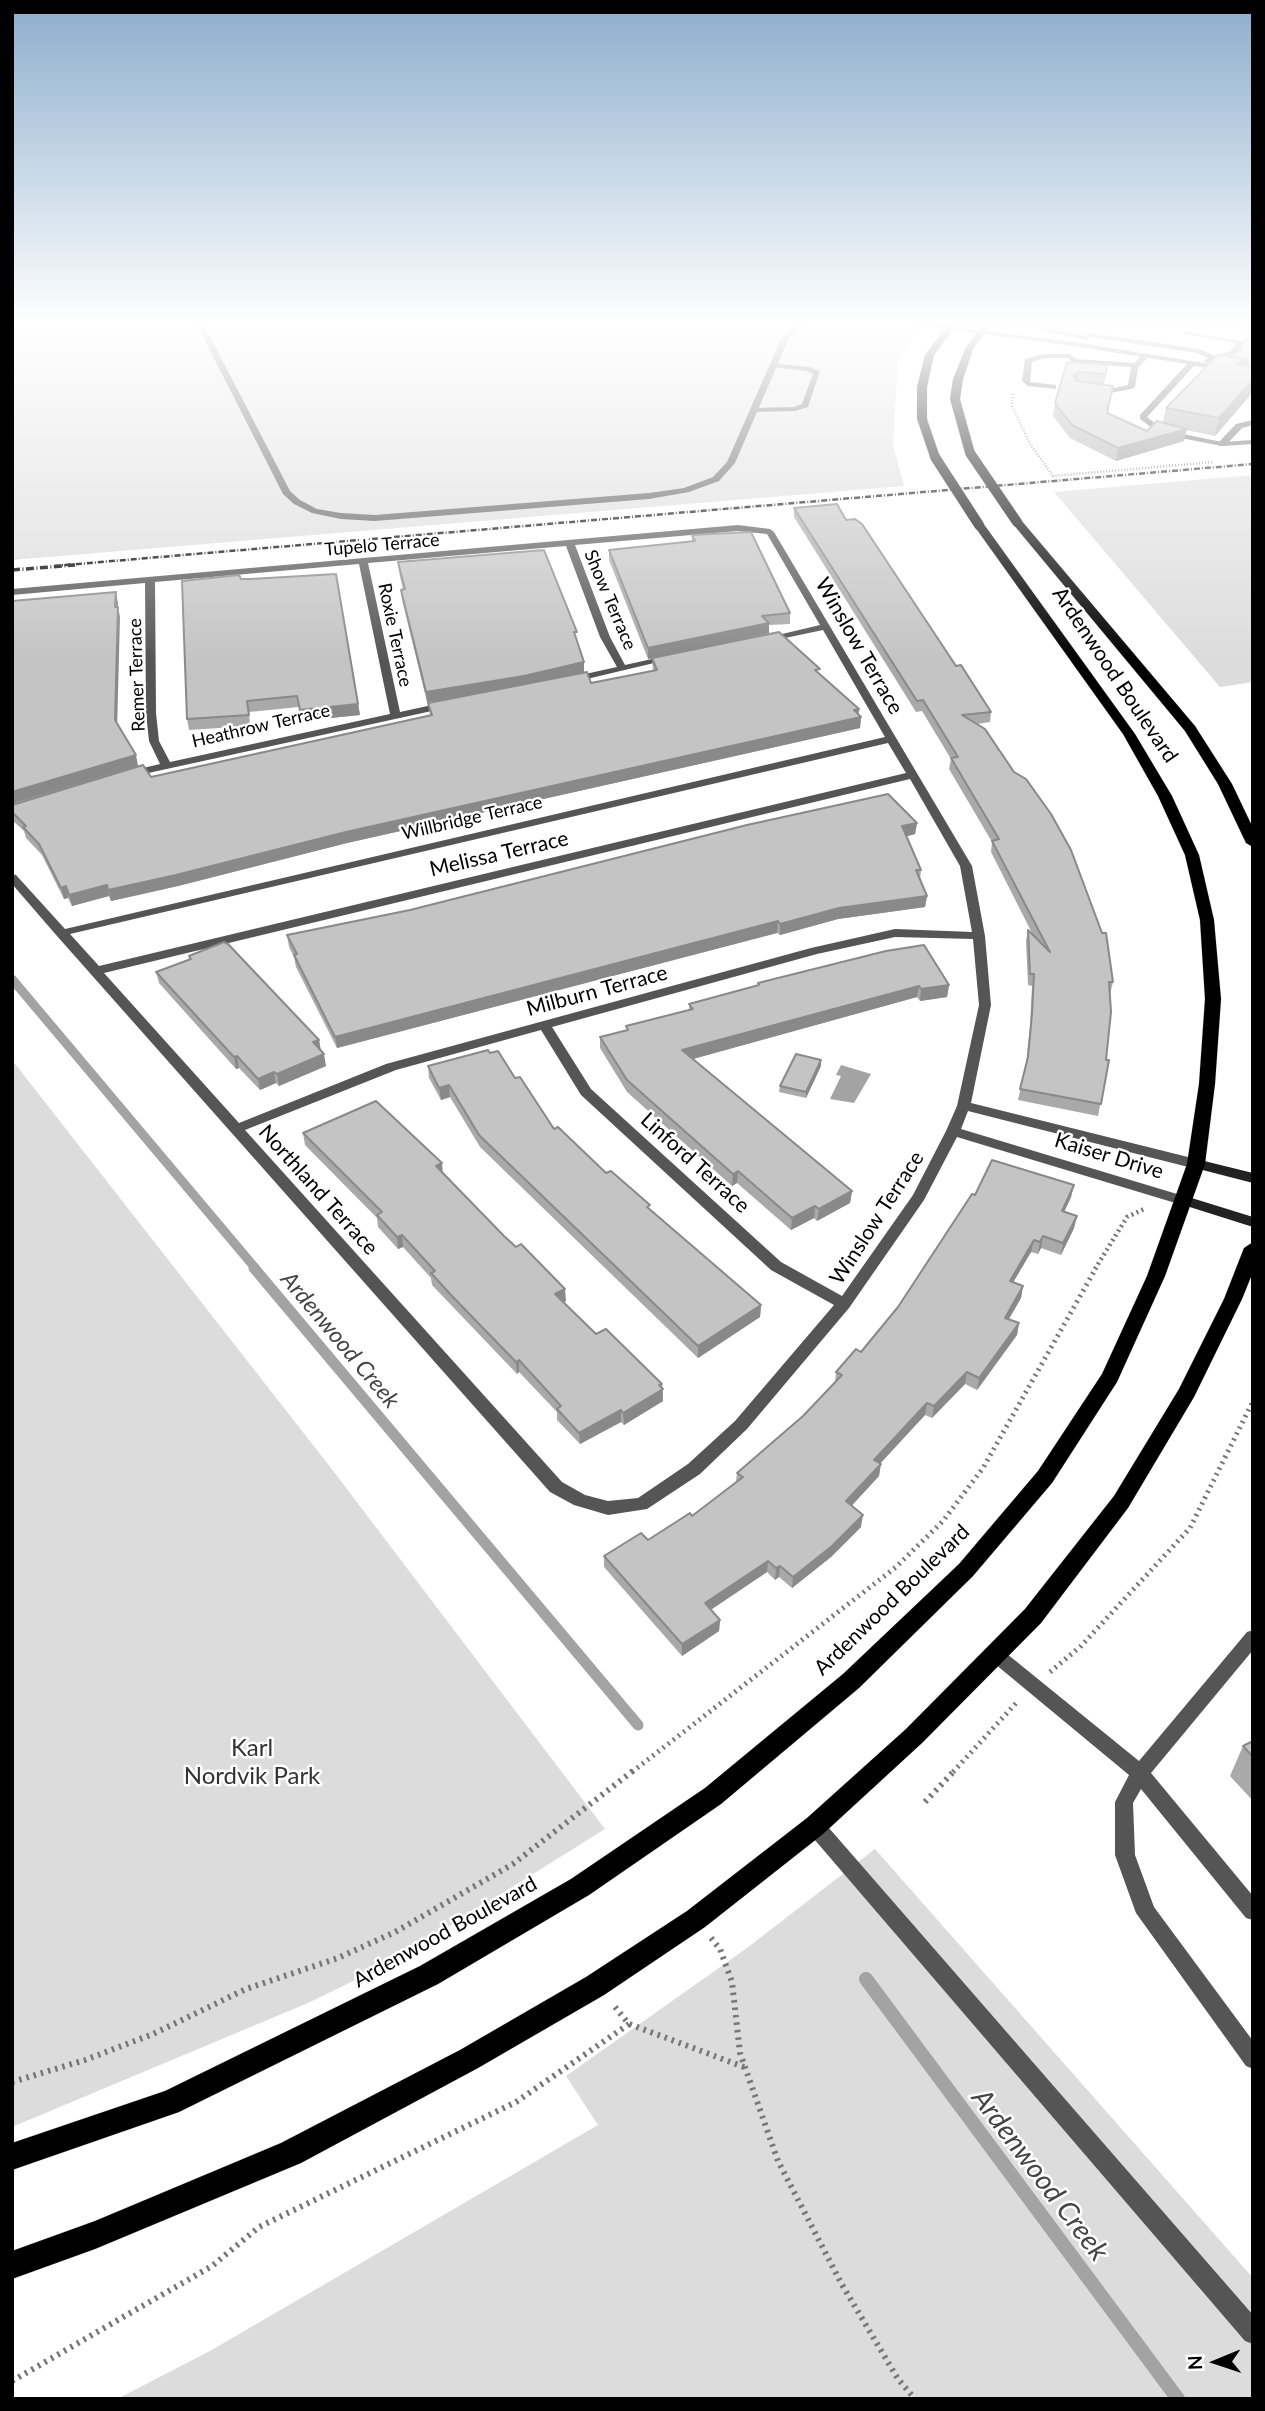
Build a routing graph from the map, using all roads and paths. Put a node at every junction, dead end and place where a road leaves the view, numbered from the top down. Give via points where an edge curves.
1 (257, 436) edge
2 (743, 436) edge
3 (928, 436) edge
4 (965, 436) edge
5 (1026, 436) edge
6 (1178, 436) edge
7 (1230, 436) edge
8 (1253, 442) edge
9 (1222, 444) junction
10 (1214, 462) dead end
11 (755, 528) joint
12 (570, 544) junction
13 (363, 563) junction
14 (150, 581) junction
15 (12, 592) edge
16 (826, 627) junction
17 (748, 643) edge
18 (684, 655) edge
19 (622, 668) junction
20 (557, 683) edge
21 (458, 703) edge
22 (396, 715) junction
23 (891, 739) junction
24 (166, 765) junction
25 (912, 775) junction
26 (123, 776) edge
27 (1253, 843) edge
28 (12, 877) edge
29 (61, 933) junction
30 (979, 936) junction
31 (95, 971) junction
32 (544, 1025) junction
33 (964, 1106) junction
34 (235, 1129) junction
35 (953, 1131) junction
36 (1196, 1164) junction
37 (1253, 1178) edge
38 (1182, 1200) junction
39 (1145, 1209) dead end
40 (1253, 1222) edge
41 (1253, 1248) edge
42 (844, 1304) junction
43 (1253, 1401) edge
44 (608, 1508) joint
45 (1253, 1637) edge
46 (995, 1654) junction
47 (1034, 1686) junction
48 (1140, 1773) junction
49 (925, 1802) dead end
50 (815, 1826) junction
51 (1253, 1911) edge
52 (696, 1919) junction
53 (595, 1986) junction
54 (629, 2024) junction
55 (1253, 2059) edge
56 (745, 2067) junction
57 (12, 2082) edge
58 (12, 2157) edge
59 (12, 2265) edge
60 (1253, 2333) edge
61 (12, 2381) edge
62 (915, 2399) edge

1 - 2 street via 286,492 315,511 341,516 409,516 686,490 716,479 731,463
3 - 36 main road, Ardenwood Boulevard, bridge via 946,478 1129,734 1192,855 1207,920 1213,999
4 - 27 main road, Ardenwood Boulevard, bridge via 970,453 998,498 1190,729 1225,784
5 - 10 path via 1053,476
6 - 9 street
7 - 9 street
8 - 9 street
11 - 12 street, Tupelo Terrace
11 - 16 street, Winslow Terrace via 770,532
12 - 13 street, Tupelo Terrace
12 - 19 street, Show Terrace via 605,637
13 - 14 street, Tupelo Terrace
13 - 22 street, Roxie Terrace
14 - 15 street, Tupelo Terrace
14 - 24 street, Remer Terrace via 151,713 154,741
16 - 17 street
16 - 23 street, Winslow Terrace
18 - 19 street
19 - 20 street
21 - 22 street, Heathrow Terrace
22 - 24 street, Heathrow Terrace
23 - 25 street, Winslow Terrace
23 - 29 street, Willbridge Terrace
24 - 26 street, Heathrow Terrace
25 - 30 street, Winslow Terrace via 966,866
25 - 31 street, Melissa Terrace
28 - 29 street, Northland Terrace
29 - 31 street, Northland Terrace
30 - 32 street, Milburn Terrace via 895,933
30 - 33 street, Winslow Terrace via 985,1005
31 - 34 street, Northland Terrace
32 - 34 street, Milburn Terrace via 391,1067
32 - 42 street, Linford Terrace via 586,1093 776,1266
33 - 35 street, Winslow Terrace
33 - 36 street, Kaiser Drive
34 - 44 street, Northland Terrace via 556,1487
35 - 38 street, Kaiser Drive
35 - 42 street, Winslow Terrace via 919,1197
36 - 37 street, Kaiser Drive
36 - 38 main road, Ardenwood Boulevard
38 - 40 street, Kaiser Drive
38 - 58 main road, Ardenwood Boulevard via 1156,1276 1110,1377 1045,1477 966,1570 851,1681 713,1796 580,1887 429,1975 170,2103
39 - 57 path via 1127,1217 1113,1237 983,1468 943,1521 896,1567 513,1864 396,1932 338,1958 246,1989 96,2056
41 - 46 main road via 1187,1392 1121,1502 1033,1616
42 - 44 street, Winslow Terrace via 741,1425 694,1469 641,1504
43 - 47 path via 1190,1528 1081,1646
45 - 48 street
46 - 47 street
46 - 50 main road
47 - 48 street
47 - 49 path
48 - 51 street
48 - 55 street via 1124,1802 1125,1855 1146,1913
50 - 52 main road
50 - 60 street
52 - 53 main road
52 - 56 path via 720,1949 732,1982
53 - 54 path
53 - 59 main road via 291,2153
54 - 56 path
54 - 61 path via 516,2102 258,2227 212,2266
56 - 62 path via 778,2161 841,2283 898,2379

